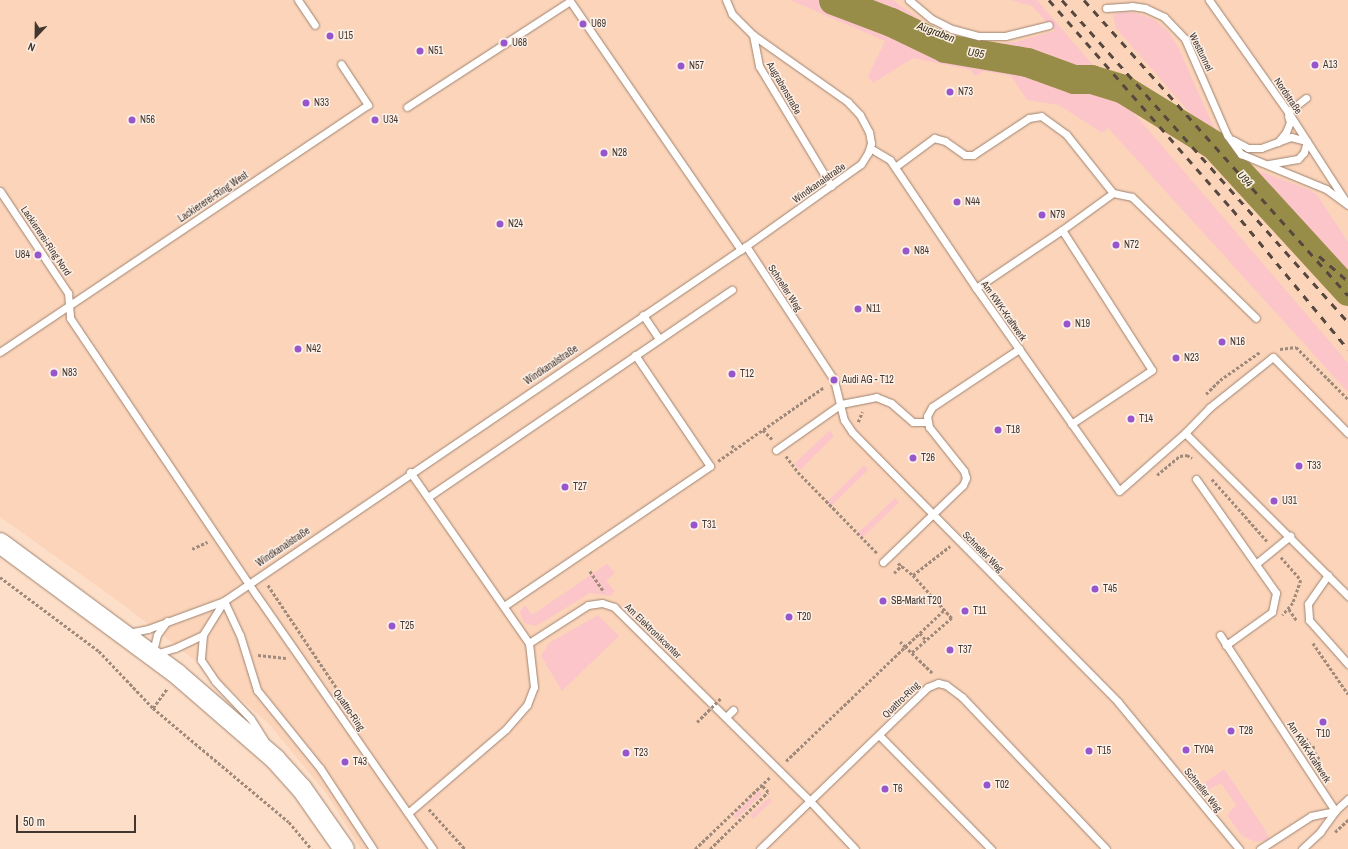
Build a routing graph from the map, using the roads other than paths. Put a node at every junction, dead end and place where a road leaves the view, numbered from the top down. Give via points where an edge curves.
1 (298, 0) edge
2 (726, 0) edge
3 (909, 0) edge
4 (1209, 0) edge
5 (1106, 8) dead end
6 (315, 25) dead end
7 (1049, 25) dead end
8 (753, 35) junction
9 (341, 64) dead end
10 (1306, 98) dead end
11 (408, 107) dead end
12 (1288, 112) junction
13 (1227, 134) junction
14 (1306, 141) junction
15 (1278, 142) junction
16 (870, 148) junction
17 (1264, 164) junction
18 (895, 167) junction
19 (831, 186) junction
20 (0, 190) edge
21 (1113, 193) junction
22 (1348, 205) edge
23 (1062, 230) junction
24 (743, 248) junction
25 (976, 288) junction
26 (732, 290) dead end
27 (70, 306) junction
28 (643, 315) junction
29 (1256, 318) dead end
30 (659, 339) junction
31 (1019, 349) junction
32 (0, 352) edge
33 (635, 355) junction
34 (841, 404) junction
35 (927, 422) junction
36 (1071, 424) junction
37 (1185, 433) junction
38 (1348, 433) edge
39 (776, 450) dead end
40 (410, 472) junction
41 (1196, 479) dead end
42 (428, 497) junction
43 (932, 514) junction
44 (1290, 536) junction
45 (0, 543) edge
46 (884, 562) road end
47 (1257, 563) junction
48 (1328, 575) junction
49 (249, 582) junction
50 (1348, 596) edge
51 (224, 601) junction
52 (504, 606) junction
53 (167, 621) junction
54 (123, 633) junction
55 (1220, 634) dead end
56 (203, 635) junction
57 (529, 643) junction
58 (1226, 644) junction
59 (152, 655) junction
60 (1348, 664) edge
61 (733, 710) dead end
62 (726, 717) junction
63 (879, 735) junction
64 (276, 759) junction
65 (1348, 799) edge
66 (809, 800) junction
67 (1335, 811) junction
68 (408, 813) junction
69 (344, 849) edge
70 (373, 849) edge
71 (433, 849) edge
72 (760, 849) edge
73 (855, 849) edge
74 (991, 849) edge
75 (1106, 849) edge
76 (1239, 849) edge
77 (1260, 849) edge
78 (1302, 849) edge

1 - 6 lane
2 - 8 lane via 732,14
3 - 7 lane via 932,19 952,29 979,36 1005,36
4 - 12 lane, Nordstraße
5 - 13 lane, Westtunnel via 1145,8 1164,17 1178,30
8 - 16 lane via 848,102 867,126
8 - 19 lane, Augrabenstraße via 759,66
9 - 27 lane, Lackiererei-Ring West via 368,105
10 - 12 lane
11 - 24 lane, Schneller Weg via 570,2
12 - 14 lane, Nordstraße
12 - 15 lane via 1290,122
13 - 15 lane via 1238,144 1248,148 1261,148
13 - 17 lane, Westtunnel via 1241,154
14 - 15 lane via 1291,138
14 - 17 lane via 1304,152 1298,159 1282,164
14 - 22 lane, Nordstraße
16 - 18 lane, Am KWK-Kraftwerk via 880,152
16 - 19 lane, Windkanalstraße via 855,169
17 - 22 lane, Westtunnel via 1326,189
18 - 21 lane via 934,138 945,141 965,155 973,155 1028,118 1041,116 1066,134
18 - 25 lane, Am KWK-Kraftwerk
19 - 24 lane, Windkanalstraße
20 - 27 lane, Lackiererei-Ring Nord via 68,293
21 - 23 lane
21 - 29 lane via 1132,197
23 - 25 lane
23 - 36 lane via 1152,370
24 - 28 lane, Windkanalstraße
24 - 34 lane, Schneller Weg via 834,380
25 - 31 lane, Am KWK-Kraftwerk
26 - 30 lane
27 - 32 lane, Lackiererei-Ring West
27 - 49 lane, Lackiererei-Ring Nord via 70,318
28 - 30 lane
28 - 40 lane, Windkanalstraße
30 - 33 lane
31 - 35 lane via 932,407
31 - 36 lane, Am KWK-Kraftwerk
33 - 42 lane
33 - 52 lane via 710,466
34 - 35 lane via 876,397 891,403 913,422
34 - 39 lane
34 - 43 lane, Schneller Weg via 844,420 852,432
35 - 43 lane via 964,471 966,478 963,485
36 - 37 lane, Am KWK-Kraftwerk via 1119,491
37 - 38 lane via 1209,408 1273,357
37 - 44 lane
40 - 42 lane
40 - 49 lane, Windkanalstraße
41 - 47 lane
42 - 52 lane
43 - 46 lane
43 - 76 lane, Schneller Weg via 1118,702
44 - 47 lane
44 - 48 lane
45 - 54 main road
47 - 58 lane via 1276,593 1272,612
48 - 50 lane
48 - 60 lane via 1308,604 1309,620
49 - 51 lane, Windkanalstraße
49 - 68 lane, Quattro-Ring
51 - 53 lane
51 - 56 lane
51 - 70 lane via 246,653 257,690 320,768
52 - 57 lane
53 - 54 lane via 148,629
53 - 59 lane via 157,635
54 - 59 main road
55 - 58 lane, Am KWK-Kraftwerk
56 - 59 lane
56 - 64 lane via 200,660 251,719
57 - 62 lane, Am Elektronikcenter via 588,605 606,604 614,607
57 - 68 lane via 534,687 527,705 506,729
58 - 67 lane, Am KWK-Kraftwerk
59 - 64 main road
61 - 62 lane
62 - 66 lane, Am Elektronikcenter
63 - 66 lane, Quattro-Ring
63 - 74 lane
63 - 75 lane, Quattro-Ring via 928,687 946,684 962,697
64 - 69 main road via 302,789
65 - 67 lane
66 - 72 lane, Quattro-Ring
66 - 73 lane, Am Elektronikcenter
67 - 77 lane via 1311,816
67 - 78 lane via 1320,832
68 - 71 lane, Quattro-Ring

